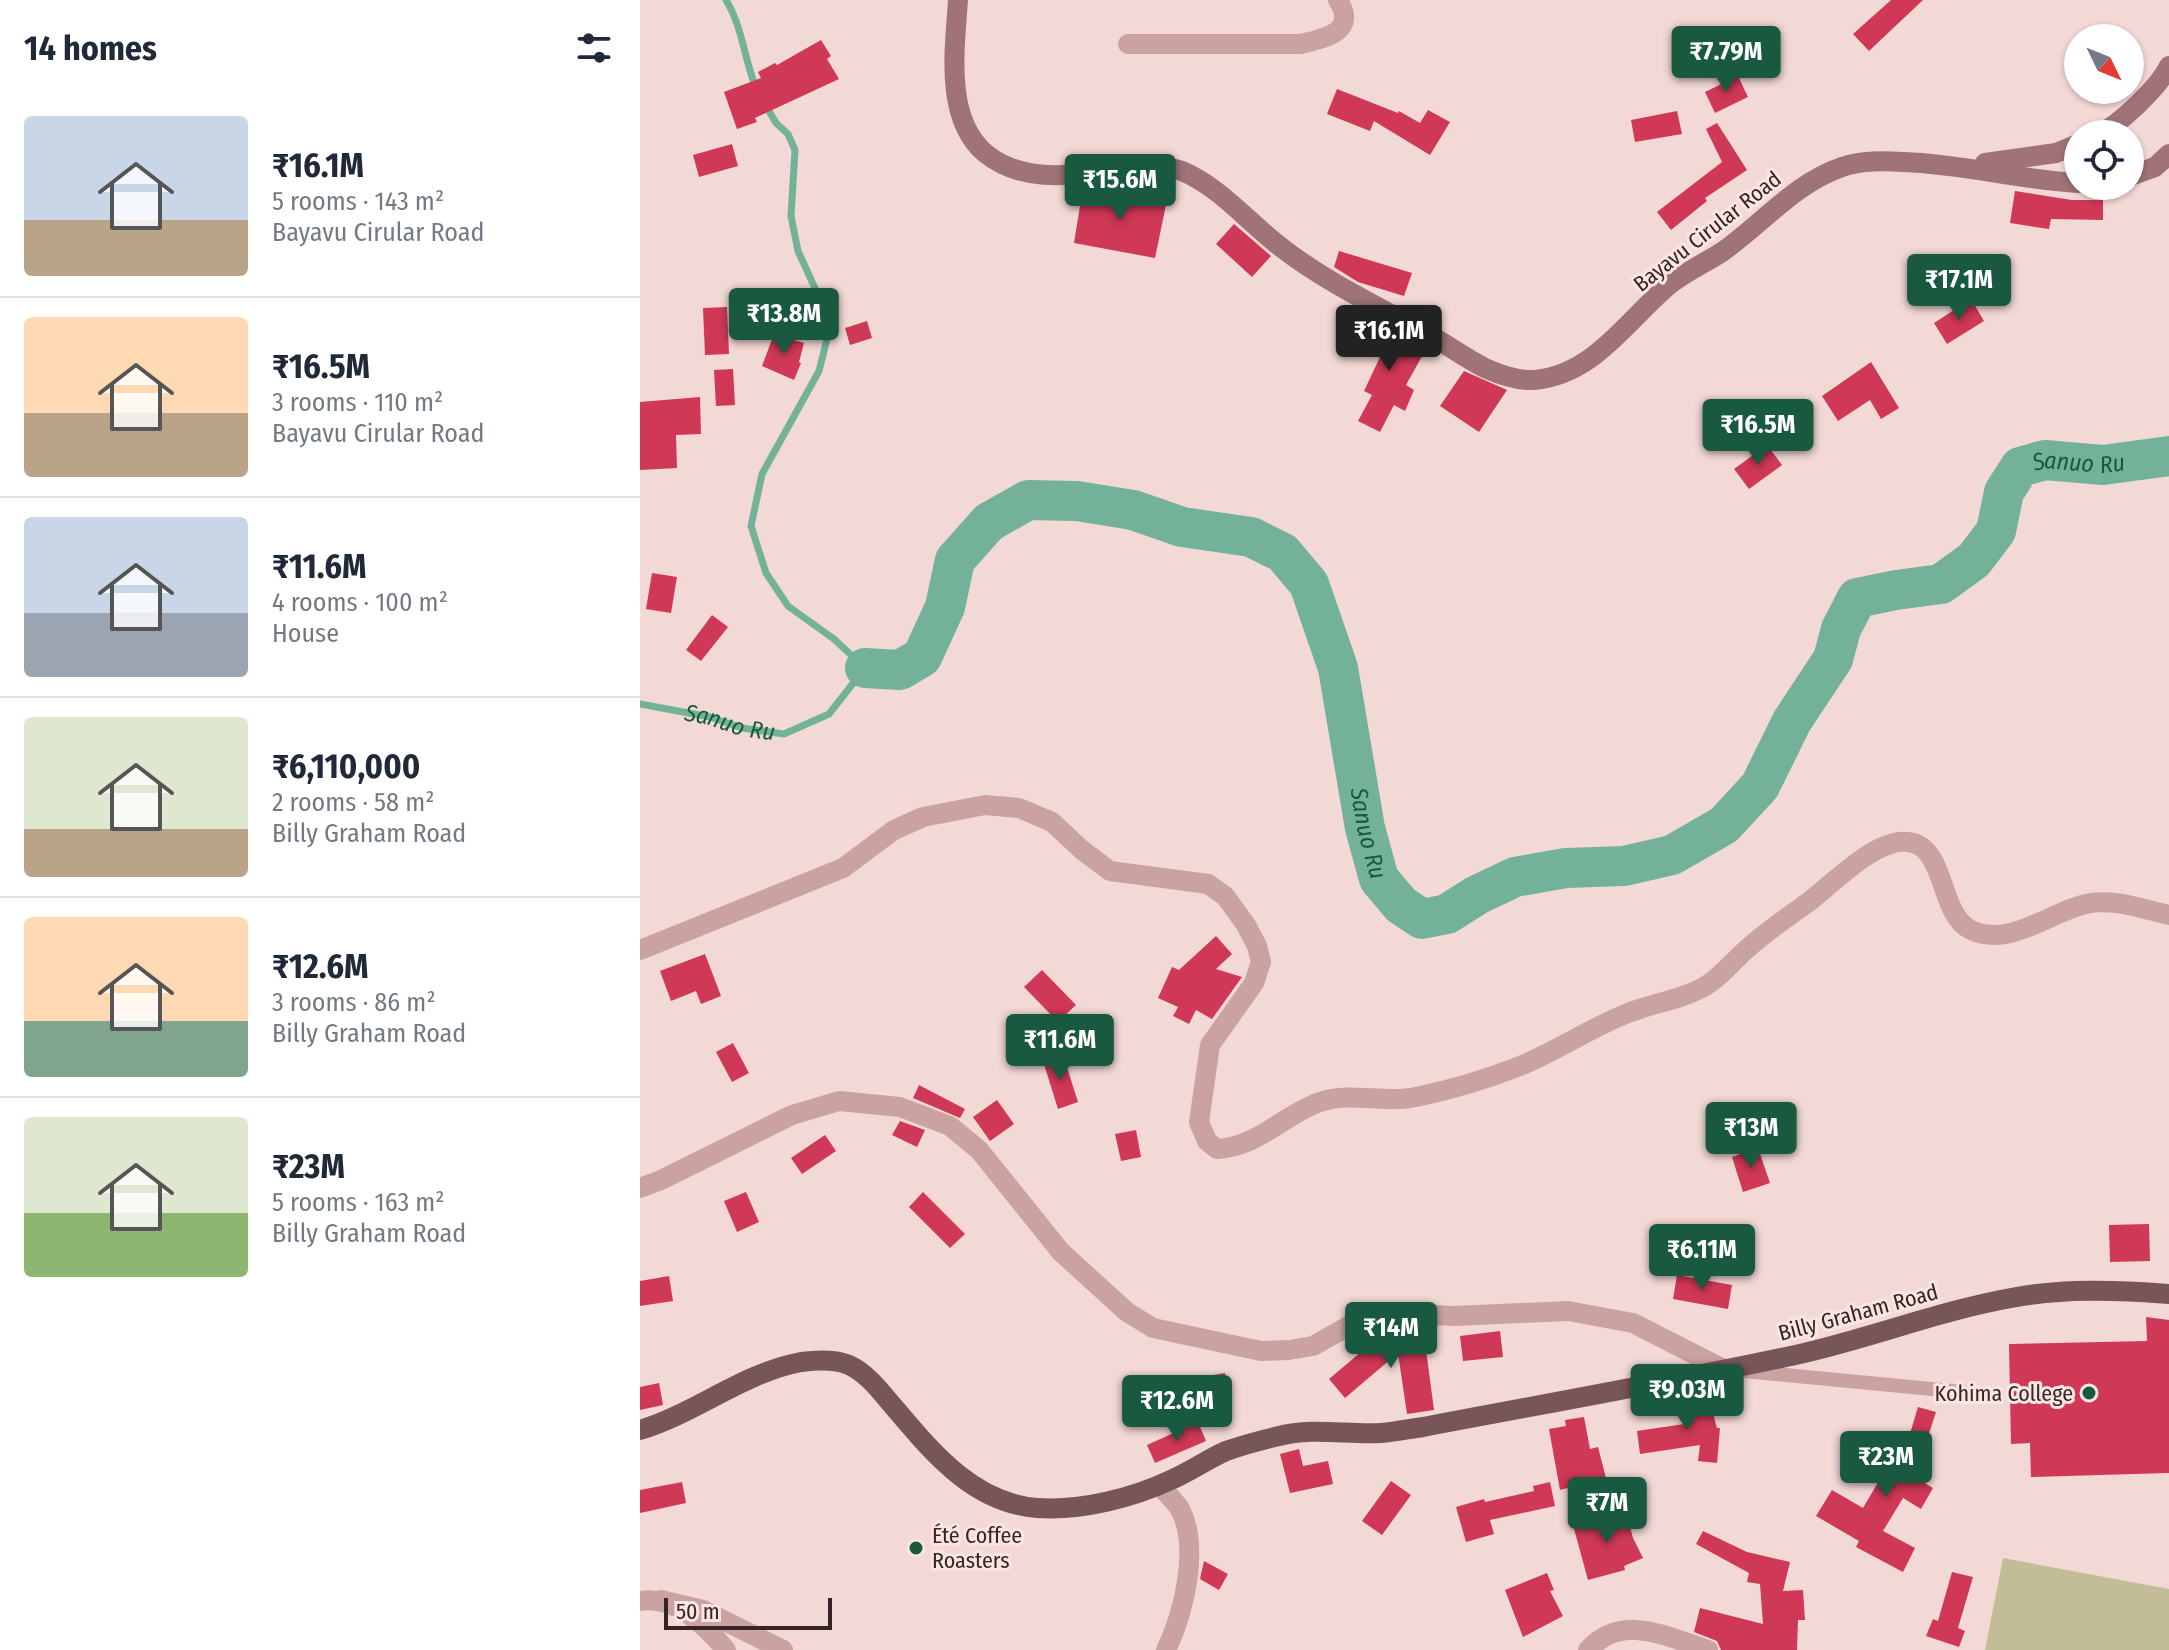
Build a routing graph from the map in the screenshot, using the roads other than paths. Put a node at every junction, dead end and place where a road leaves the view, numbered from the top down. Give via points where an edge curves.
1 (958, 0) edge
2 (1338, 0) edge
3 (1128, 44) dead end
4 (2169, 66) edge
5 (2120, 120) edge
6 (2064, 150) edge
7 (2169, 154) edge
8 (1963, 166) junction
9 (2144, 171) edge
10 (2064, 182) edge
11 (2169, 915) edge
12 (640, 950) edge
13 (640, 1188) edge
14 (2169, 1294) edge
15 (1723, 1369) junction
16 (1963, 1392) dead end
17 (640, 1430) edge
18 (1159, 1485) junction
19 (650, 1600) edge
20 (726, 1650) edge
21 (783, 1650) edge
22 (1166, 1650) edge
23 (1588, 1650) edge
24 (1708, 1650) edge

1 - 8 street, Bayavu Cirular Road via 956,96 966,127 982,151 1004,166 1038,175 1159,165 1184,172 1330,282 1511,378 1533,380 1573,369 1622,333 1671,284 1722,252 1815,178 1844,166 1879,161
2 - 3 street via 1344,20 1338,31 1301,44
4 - 5 street
6 - 8 street
7 - 9 street
8 - 10 street, Bayavu Cirular Road
11 - 12 street via 2112,902 2086,904 2006,934 1988,934 1959,919 1928,852 1915,843 1894,843 1862,860 1708,984 1687,994 1626,1013 1520,1066 1401,1100 1350,1096 1320,1102 1253,1141 1217,1149 1199,1122 1210,1045 1254,983 1261,962 1246,925 1225,896 1208,884 1110,871 1052,822 1019,808 985,805 923,817 894,830 843,868
13 - 15 street via 792,1115 839,1101 900,1107 950,1126 979,1150 1061,1252 1127,1312 1153,1328 1261,1351 1313,1346 1385,1312 1454,1316 1568,1311 1633,1323
14 - 15 main road, Billy Graham Road via 2078,1291 2014,1297 1870,1337
15 - 16 lane
15 - 18 main road, Billy Graham Road via 1380,1433 1328,1430 1282,1435 1226,1451
17 - 18 main road, Billy Graham Road via 773,1370 833,1361 868,1378 960,1479 993,1496 1036,1508 1079,1506
18 - 22 street via 1180,1509 1191,1551
19 - 20 street via 689,1614
19 - 21 street via 703,1610
23 - 24 street via 1618,1630 1642,1629

